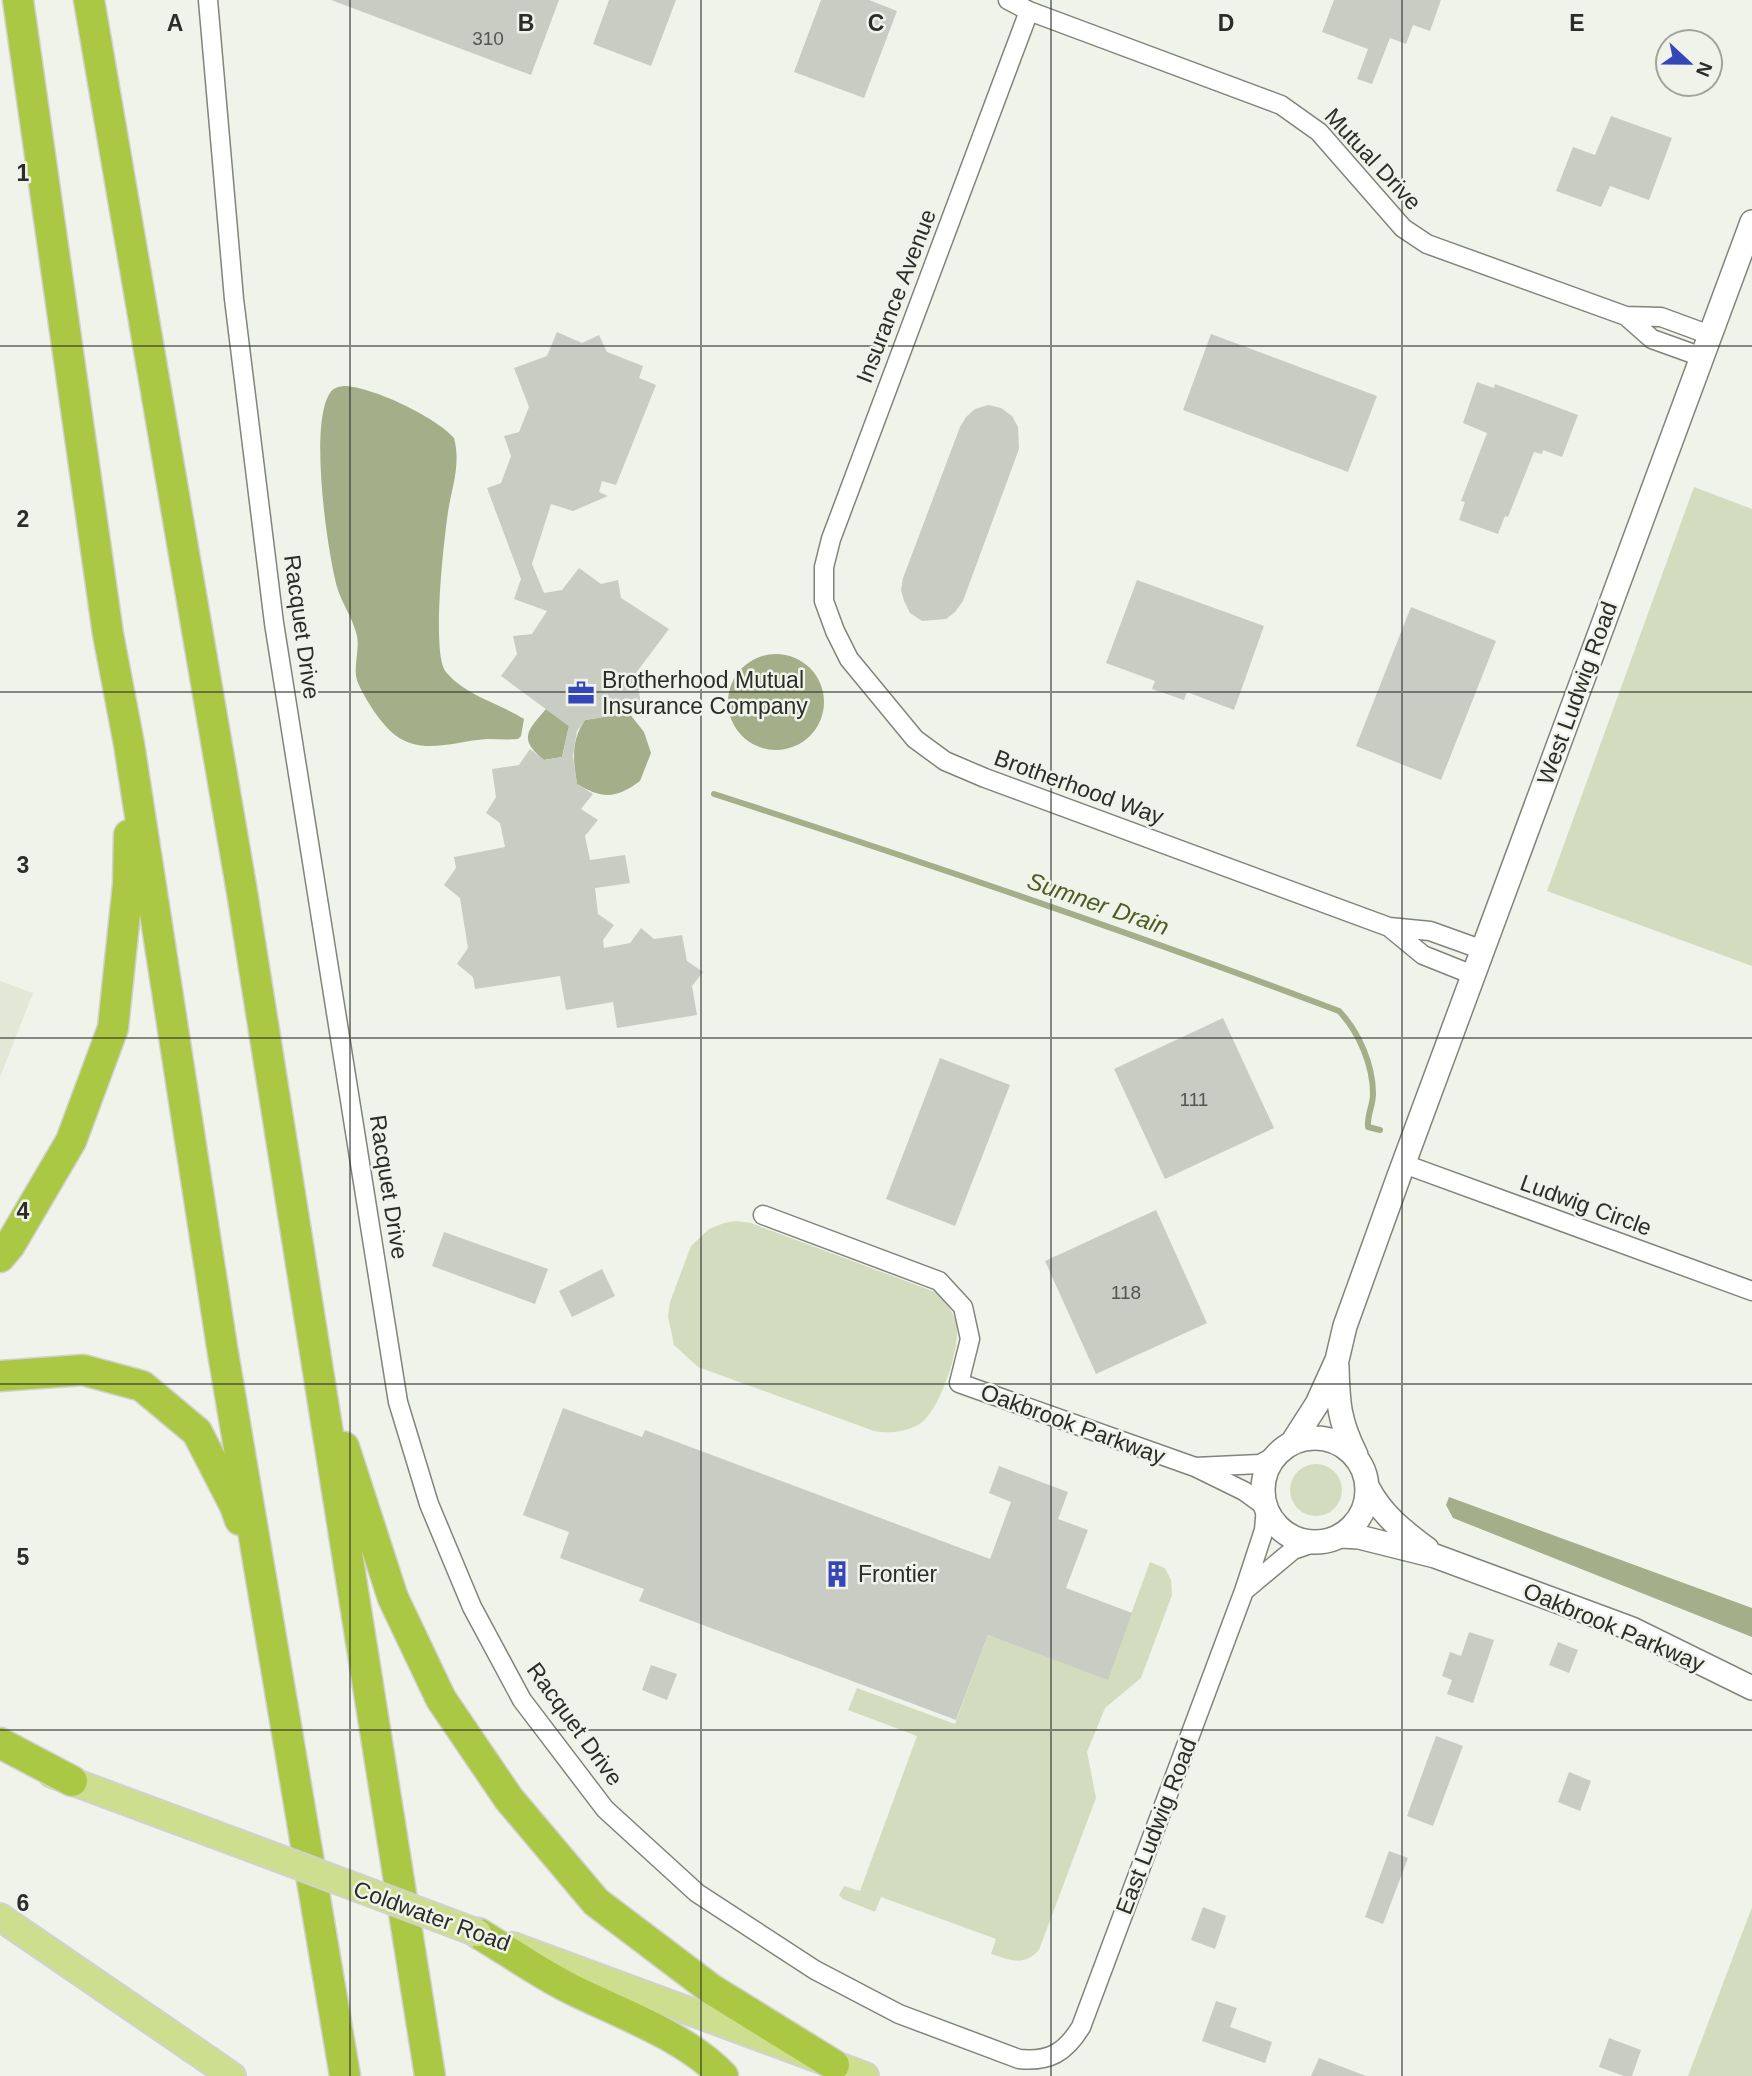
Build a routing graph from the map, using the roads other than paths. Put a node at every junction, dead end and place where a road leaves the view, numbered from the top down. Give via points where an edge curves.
1 (18, 0) edge
2 (89, 0) edge
3 (208, 0) edge
4 (1009, 0) edge
5 (1029, 11) junction
6 (1752, 222) edge
7 (1626, 316) junction
8 (1710, 335) junction
9 (1702, 357) junction
10 (824, 601) joint
11 (129, 744) junction
12 (1389, 927) junction
13 (1483, 950) junction
14 (1473, 975) junction
15 (1404, 1164) junction
16 (763, 1215) dead end
17 (0, 1257) edge
18 (1752, 1291) edge
19 (315, 1356) junction
20 (1337, 1360) junction
21 (0, 1376) edge
22 (1284, 1449) junction
23 (1357, 1458) junction
24 (1195, 1467) junction
25 (1368, 1488) junction
26 (1266, 1507) junction
27 (1341, 1536) junction
28 (1316, 1542) junction
29 (1435, 1556) junction
30 (262, 1588) junction
31 (1244, 1591) junction
32 (1752, 1688) edge
33 (0, 1743) edge
34 (0, 1755) edge
35 (72, 1781) junction
36 (0, 1917) edge
37 (478, 1933) junction
38 (1056, 2054) joint
39 (834, 2065) junction
40 (232, 2076) edge
41 (345, 2076) edge
42 (430, 2076) edge
43 (723, 2076) edge
44 (865, 2076) edge

1 - 11 highway via 106,620
2 - 19 highway via 242,892
3 - 38 street, Racquet Drive via 234,299 274,623 398,1402 429,1504 472,1606 522,1700 605,1809 697,1893 815,1970 899,2014 1019,2059 1038,2061
4 - 5 street, Mutual Drive
5 - 7 street, Mutual Drive via 1281,105 1319,132 1403,228 1427,244
5 - 10 street, Insurance Avenue via 831,539 824,567
6 - 8 main road, West Ludwig Road
7 - 8 street, Mutual Drive via 1661,317
7 - 9 street, Mutual Drive via 1652,339
8 - 9 main road, West Ludwig Road
9 - 13 main road, West Ludwig Road
10 - 12 street, Brotherhood Way via 849,659 915,739 945,761
11 - 17 highway via 128,885 113,1028 71,1141
11 - 30 highway
12 - 13 street, Brotherhood Way via 1430,931
12 - 14 street, Brotherhood Way via 1423,955
13 - 14 main road, West Ludwig Road
14 - 15 main road, West Ludwig Road
15 - 18 street, Ludwig Circle
15 - 20 main road
16 - 24 street, Oakbrook Parkway via 939,1281 963,1307 970,1339 959,1383
19 - 39 highway via 393,1598 441,1699 509,1799 596,1902 711,1989
19 - 42 highway
20 - 22 main road via 1317,1404
20 - 23 main road via 1339,1408
21 - 30 highway via 83,1370 142,1386 197,1432 235,1506
22 - 23 main road via 1306,1438 1320,1438 1347,1448
22 - 24 street, Oakbrook Parkway via 1260,1464
22 - 26 main road via 1265,1477
23 - 25 main road
24 - 26 street, Oakbrook Parkway
25 - 27 main road via 1362,1514
25 - 29 main road, Oakbrook Parkway via 1395,1525
26 - 28 main road via 1271,1519 1290,1536
26 - 31 street, East Ludwig Road via 1264,1530
27 - 28 main road
27 - 29 main road, Oakbrook Parkway
28 - 31 street, East Ludwig Road via 1293,1550
29 - 32 main road, Oakbrook Parkway via 1632,1629
30 - 41 highway
31 - 38 street, East Ludwig Road via 1081,2027
33 - 35 highway
34 - 35 main road, Coldwater Road
35 - 37 main road, Coldwater Road, bridge
36 - 40 main road
37 - 39 main road, Coldwater Road
37 - 43 highway via 572,1990 635,2018 709,2062
39 - 44 main road, Coldwater Road

